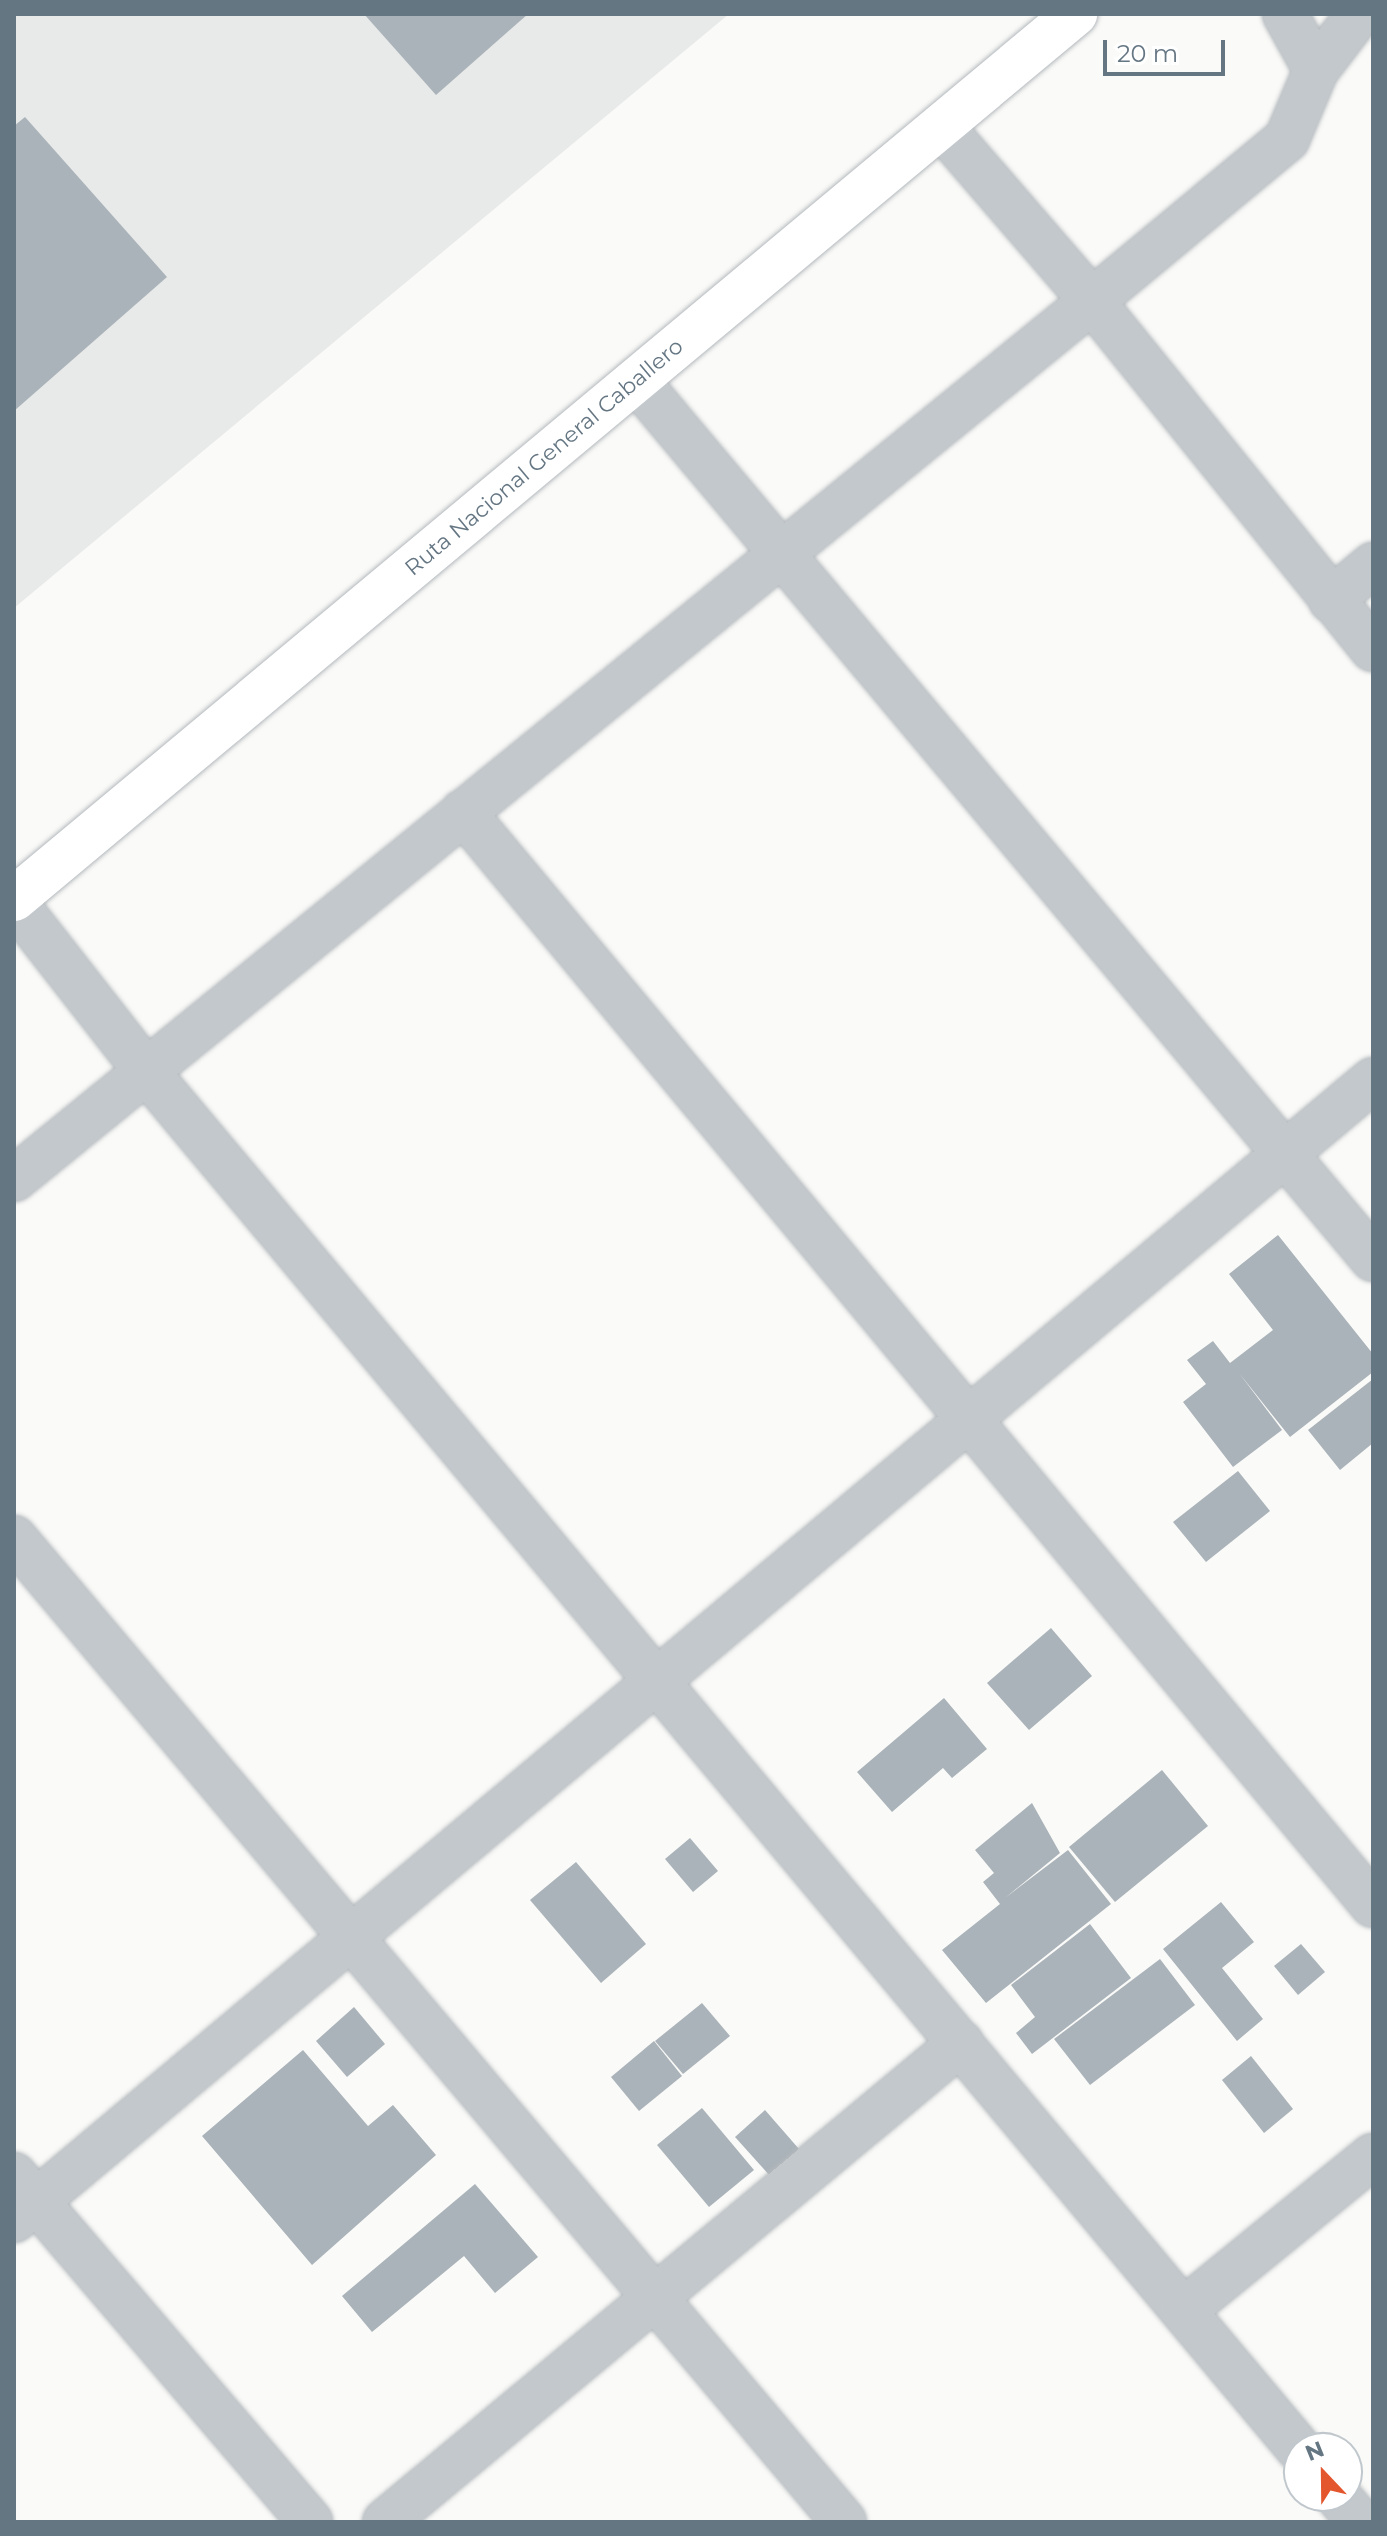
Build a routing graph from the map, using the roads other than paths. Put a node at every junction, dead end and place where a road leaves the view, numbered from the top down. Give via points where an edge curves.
1 (1075, 14) edge
2 (1285, 14) edge
3 (1359, 14) edge
4 (1316, 70) junction
5 (941, 126) junction
6 (1092, 301) junction
7 (636, 380) junction
8 (782, 551) junction
9 (1373, 565) edge
10 (1331, 600) junction
11 (1373, 649) edge
12 (463, 812) junction
13 (14, 900) edge
14 (146, 1071) junction
15 (1373, 1080) edge
16 (1285, 1154) junction
17 (14, 1179) edge
18 (1373, 1259) edge
19 (972, 1417) junction
20 (14, 1538) edge
21 (657, 1680) junction
22 (1373, 1905) edge
23 (351, 1937) junction
24 (961, 2043) junction
25 (1373, 2156) edge
26 (21, 2199) edge
27 (655, 2298) junction
28 (1184, 2310) junction
29 (1285, 2432) edge
30 (310, 2522) edge
31 (385, 2522) edge
32 (844, 2522) edge

1 - 5 highway, Ruta Nacional General Caballero
2 - 4 street
3 - 4 street
4 - 6 street via 1287,139
5 - 6 street
5 - 7 highway, Ruta Nacional General Caballero
6 - 8 street
6 - 10 street
7 - 8 street
7 - 13 highway, Ruta Nacional General Caballero
8 - 12 street
8 - 16 street
9 - 10 street
10 - 11 street
12 - 14 street
12 - 19 street
13 - 14 street
14 - 17 street
14 - 21 street
15 - 16 street
16 - 18 street
16 - 19 street
19 - 21 street
19 - 22 street
20 - 23 street
21 - 23 street
21 - 24 street
23 - 26 street
23 - 27 street
24 - 27 street
24 - 28 street
25 - 28 street
26 - 30 street
27 - 31 street
27 - 32 street
28 - 29 street

